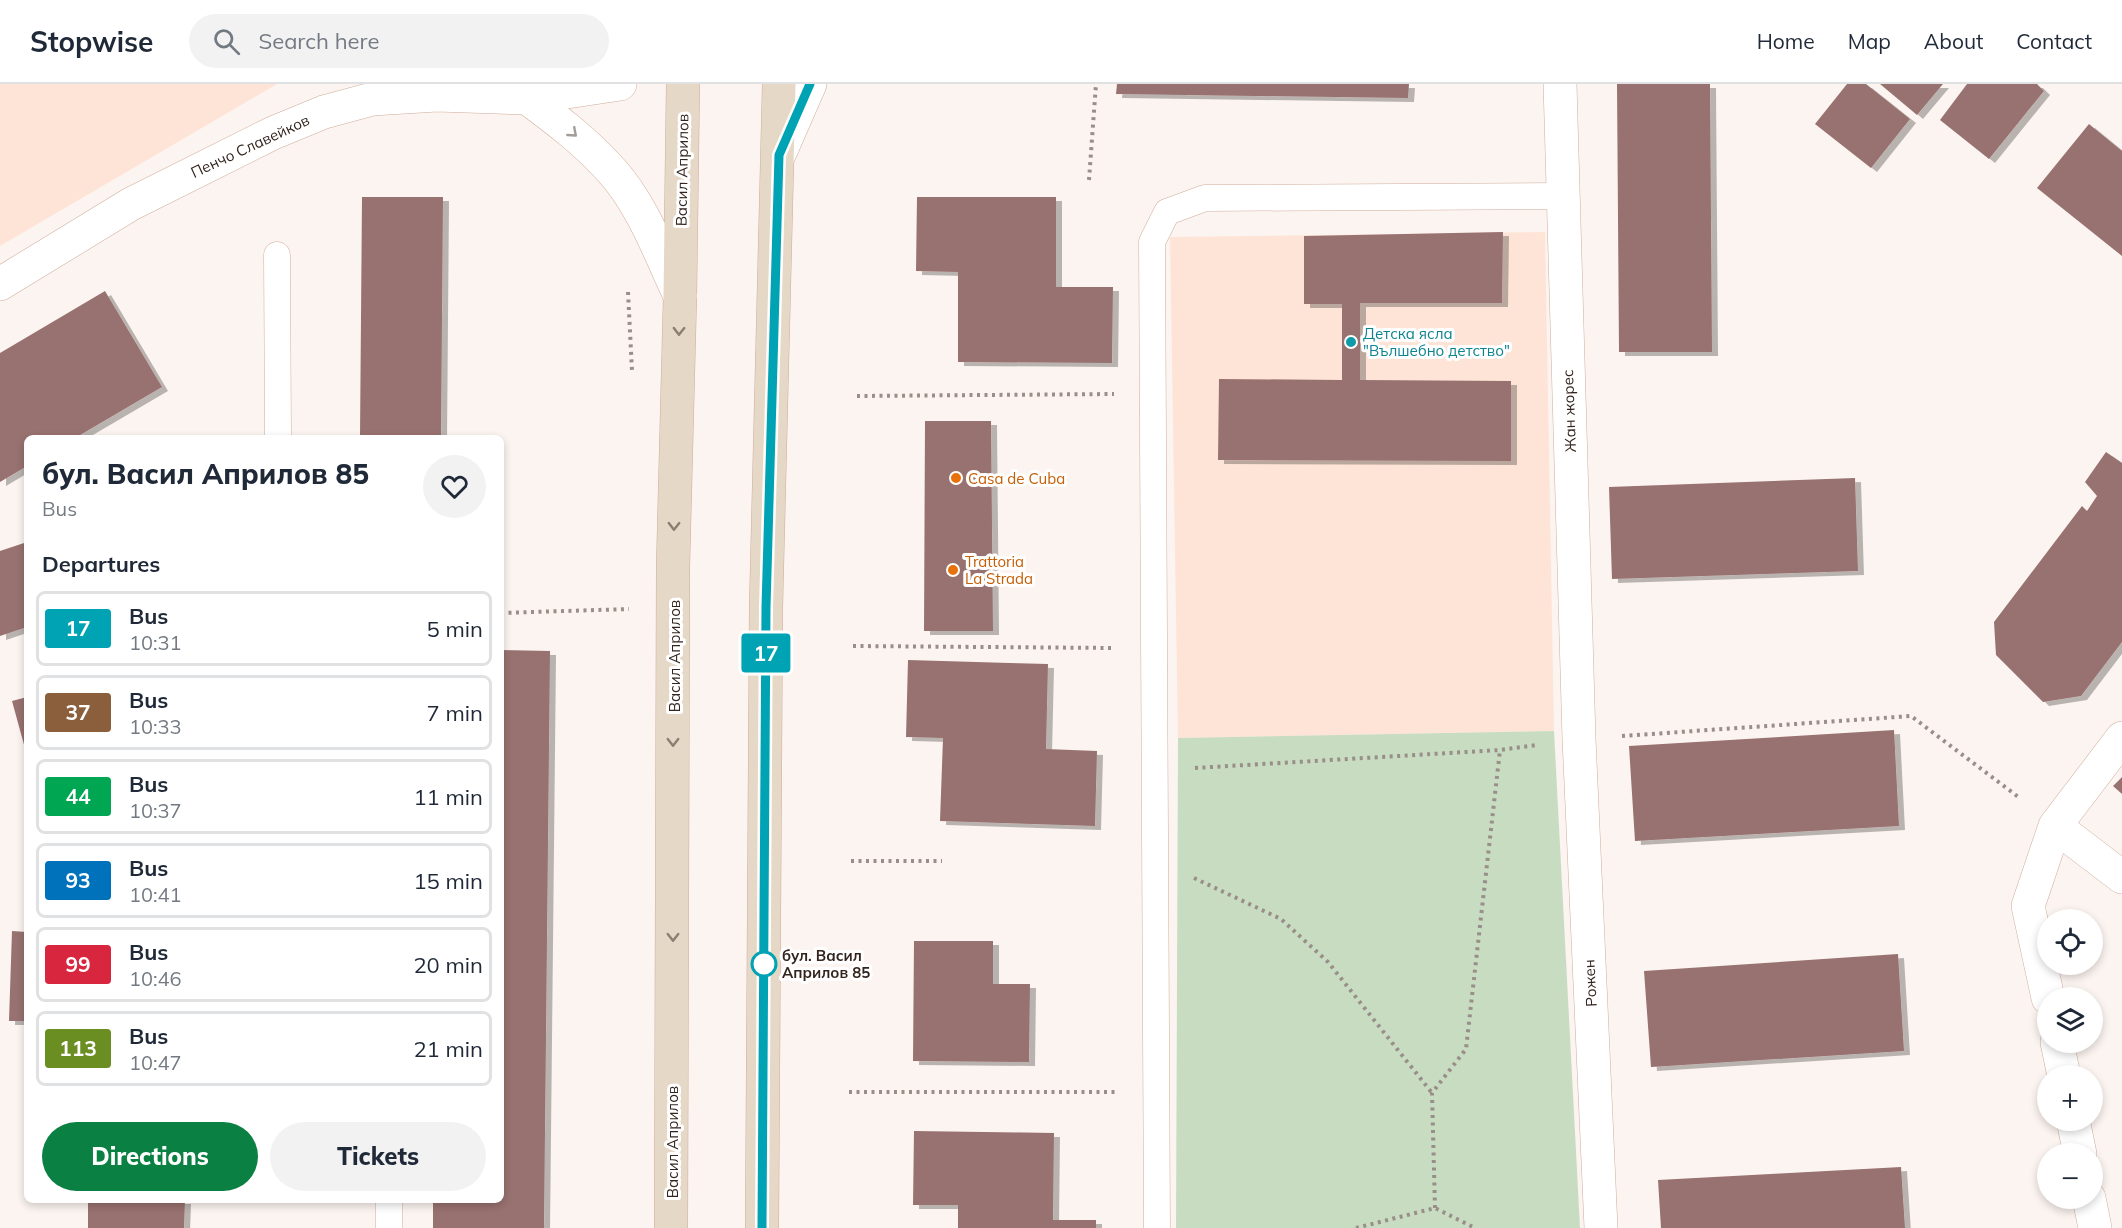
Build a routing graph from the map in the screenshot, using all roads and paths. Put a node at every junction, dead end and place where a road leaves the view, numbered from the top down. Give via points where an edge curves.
1 (620, 84) edge
2 (682, 84) edge
3 (779, 84) edge
4 (810, 84) edge
5 (1096, 84) edge
6 (1560, 84) edge
7 (527, 98) junction
8 (779, 155) junction
9 (1089, 180) dead end
10 (1562, 196) junction
11 (277, 255) dead end
12 (0, 284) edge
13 (680, 296) junction
14 (1153, 393) junction
15 (857, 396) dead end
16 (278, 435) edge
17 (631, 609) dead end
18 (504, 613) edge
19 (853, 646) dead end
20 (1154, 648) junction
21 (2122, 738) edge
22 (1579, 739) junction
23 (1500, 750) junction
24 (1155, 771) junction
25 (2055, 826) junction
26 (1156, 860) junction
27 (851, 861) dead end
28 (942, 861) dead end
29 (2122, 877) edge
30 (2046, 987) edge
31 (849, 1092) dead end
32 (1157, 1092) junction
33 (1432, 1093) junction
34 (389, 1203) edge
35 (1434, 1208) junction
36 (2091, 1209) edge
37 (389, 1228) edge
38 (671, 1228) edge
39 (762, 1228) edge
40 (1157, 1228) edge
41 (1356, 1228) edge
42 (1475, 1228) edge
43 (1601, 1228) edge
44 (2095, 1228) edge

1 - 7 street, Пенчо Славейков
2 - 13 main road, Васил Априлов
3 - 8 main road
4 - 8 street
5 - 9 path
6 - 10 street, Жан жорес
7 - 12 street, Пенчо Славейков via 383,98 324,112 131,204
7 -> 13 street via 570,130 612,171 644,218
8 - 39 main road via 766,607
10 - 14 lane via 1204,198 1167,212 1152,242
10 - 22 street, Жан жорес
11 - 16 lane
13 -> 38 main road, Васил Априлов via 673,567
14 - 15 path
14 - 20 lane
17 - 18 path
19 - 20 path
20 - 24 lane
21 - 25 street
22 - 23 path
22 - 25 path via 1911,716
22 - 43 street, Рожен
23 - 24 path
23 - 33 path via 1466,1049
24 - 26 lane
25 - 29 street
25 - 30 street via 2028,906
26 - 32 lane
26 - 33 path via 1281,919 1328,962
27 - 28 path
31 - 32 path
32 - 40 lane
33 - 35 path
34 - 37 lane
35 - 41 path
35 - 42 path
36 - 44 street

